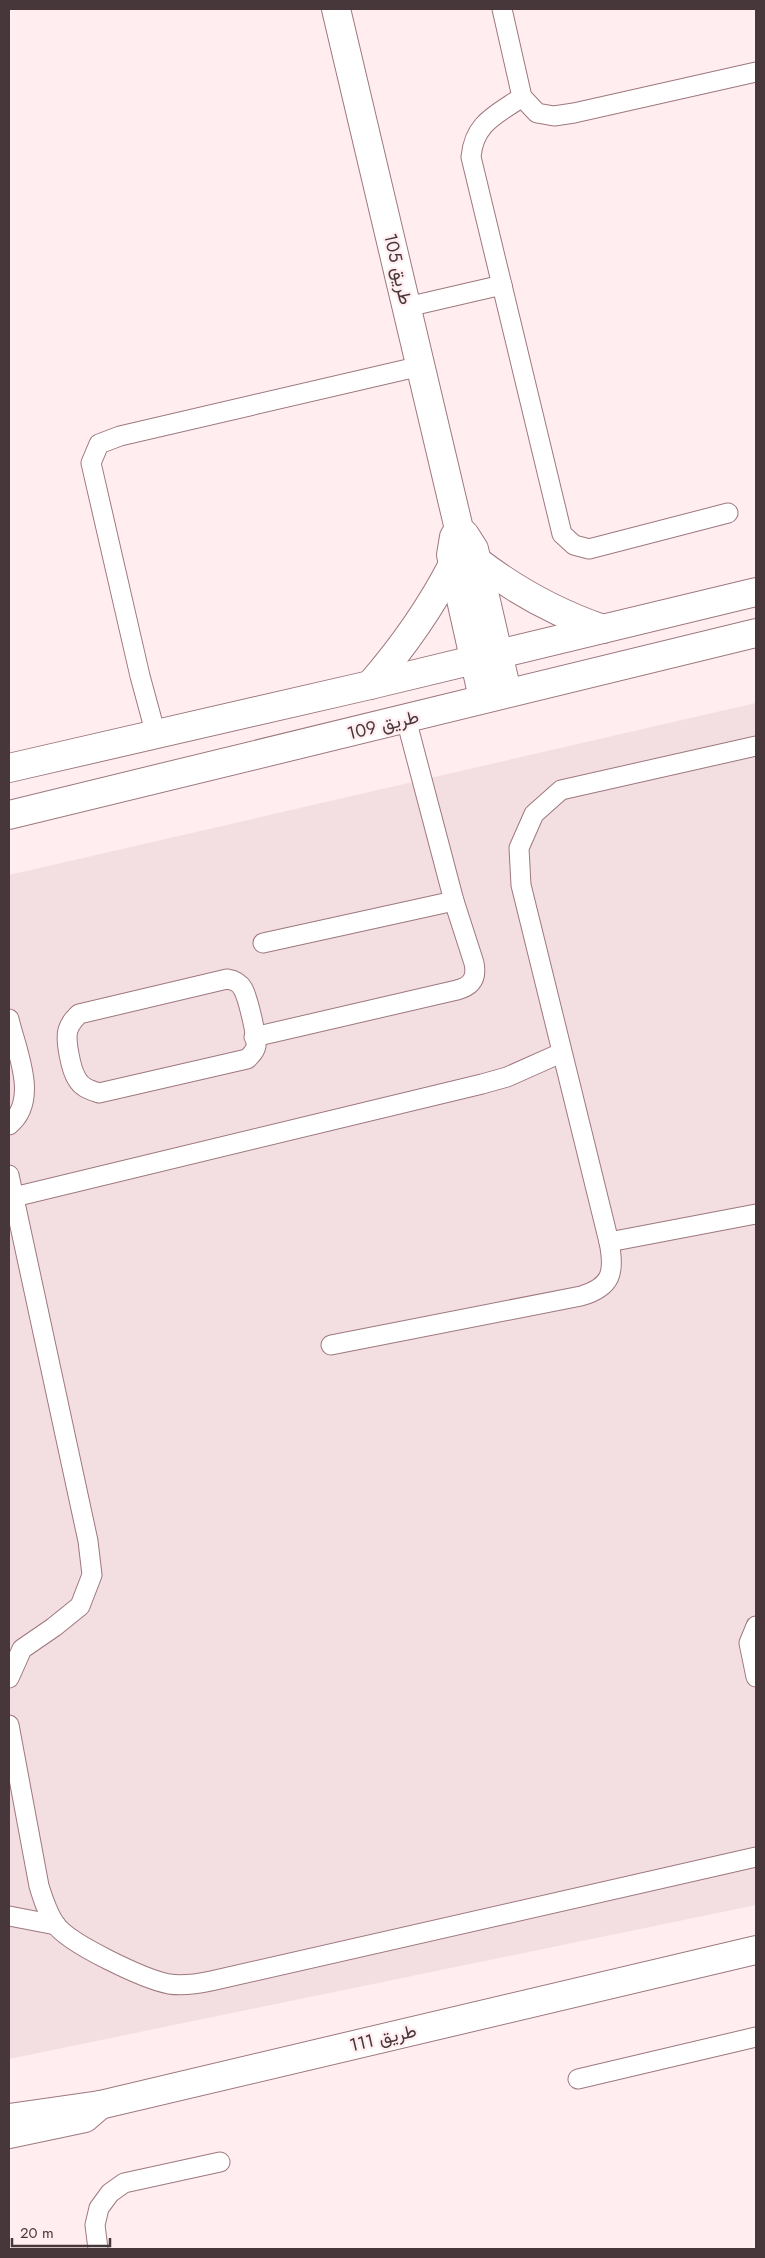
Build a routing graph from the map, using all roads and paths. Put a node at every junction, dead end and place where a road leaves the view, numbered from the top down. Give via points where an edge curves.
1 (336, 9) edge
2 (502, 9) edge
3 (756, 72) edge
4 (522, 97) junction
5 (502, 285) junction
6 (407, 307) junction
7 (420, 366) junction
8 (728, 513) dead end
9 (465, 562) junction
10 (756, 592) edge
11 (603, 629) junction
12 (756, 633) edge
13 (486, 657) junction
14 (370, 685) junction
15 (495, 695) junction
16 (406, 719) junction
17 (156, 735) junction
18 (756, 746) edge
19 (9, 768) edge
20 (9, 815) edge
21 (454, 901) junction
22 (263, 943) dead end
23 (9, 1019) edge
24 (254, 1037) junction
25 (561, 1053) junction
26 (9, 1125) edge
27 (9, 1175) edge
28 (12, 1202) edge
29 (756, 1214) edge
30 (609, 1242) junction
31 (331, 1345) dead end
32 (756, 1626) edge
33 (756, 1677) edge
34 (9, 1678) edge
35 (9, 1725) edge
36 (756, 1857) edge
37 (9, 1916) edge
38 (56, 1925) junction
39 (756, 1950) edge
40 (756, 2037) edge
41 (578, 2079) dead end
42 (100, 2105) junction
43 (9, 2118) edge
44 (9, 2134) edge
45 (220, 2162) dead end
46 (98, 2249) edge

1 - 6 street, طريق 105
2 - 4 lane
3 - 4 lane via 554,116 538,113
4 - 5 lane via 479,129 471,150
5 - 6 lane
5 - 8 lane via 562,534 574,545 589,549
6 - 7 street, طريق 105
7 - 9 street, طريق 105 via 459,529 470,542
7 - 17 lane via 120,436 99,444 92,463
9 - 11 street via 536,602
9 - 13 street, طريق 105
9 - 14 street
10 - 11 street
11 - 13 street
12 - 15 street, طريق 109
13 - 14 street
13 - 15 street, طريق 105
14 - 17 street
15 - 16 street, طريق 109
16 - 20 street, طريق 109
16 - 21 lane
17 - 19 street
18 - 25 lane via 562,790 534,814 520,848 521,885
21 - 22 lane
21 - 24 lane via 476,973 466,988
23 - 26 lane via 25,1096 20,1111
24 - 24 lane via 242,988 236,981 227,979 79,1014 72,1021 67,1041 77,1079 86,1089 99,1094 248,1059 256,1045
25 - 28 lane via 507,1077 482,1084
25 - 30 lane
27 - 28 lane
28 - 34 lane via 86,1532 92,1575 80,1606 22,1649
29 - 30 lane
30 - 31 lane via 613,1263 609,1279 597,1291
32 - 33 lane via 749,1643
35 - 38 lane via 39,1886
36 - 38 lane via 190,1985 169,1984 150,1978 71,1940
37 - 38 lane
39 - 42 street, طريق 111
40 - 41 lane
42 - 43 street, طريق 111
42 - 44 street via 85,2118
45 - 46 lane via 124,2183 110,2193 99,2208 94,2225

